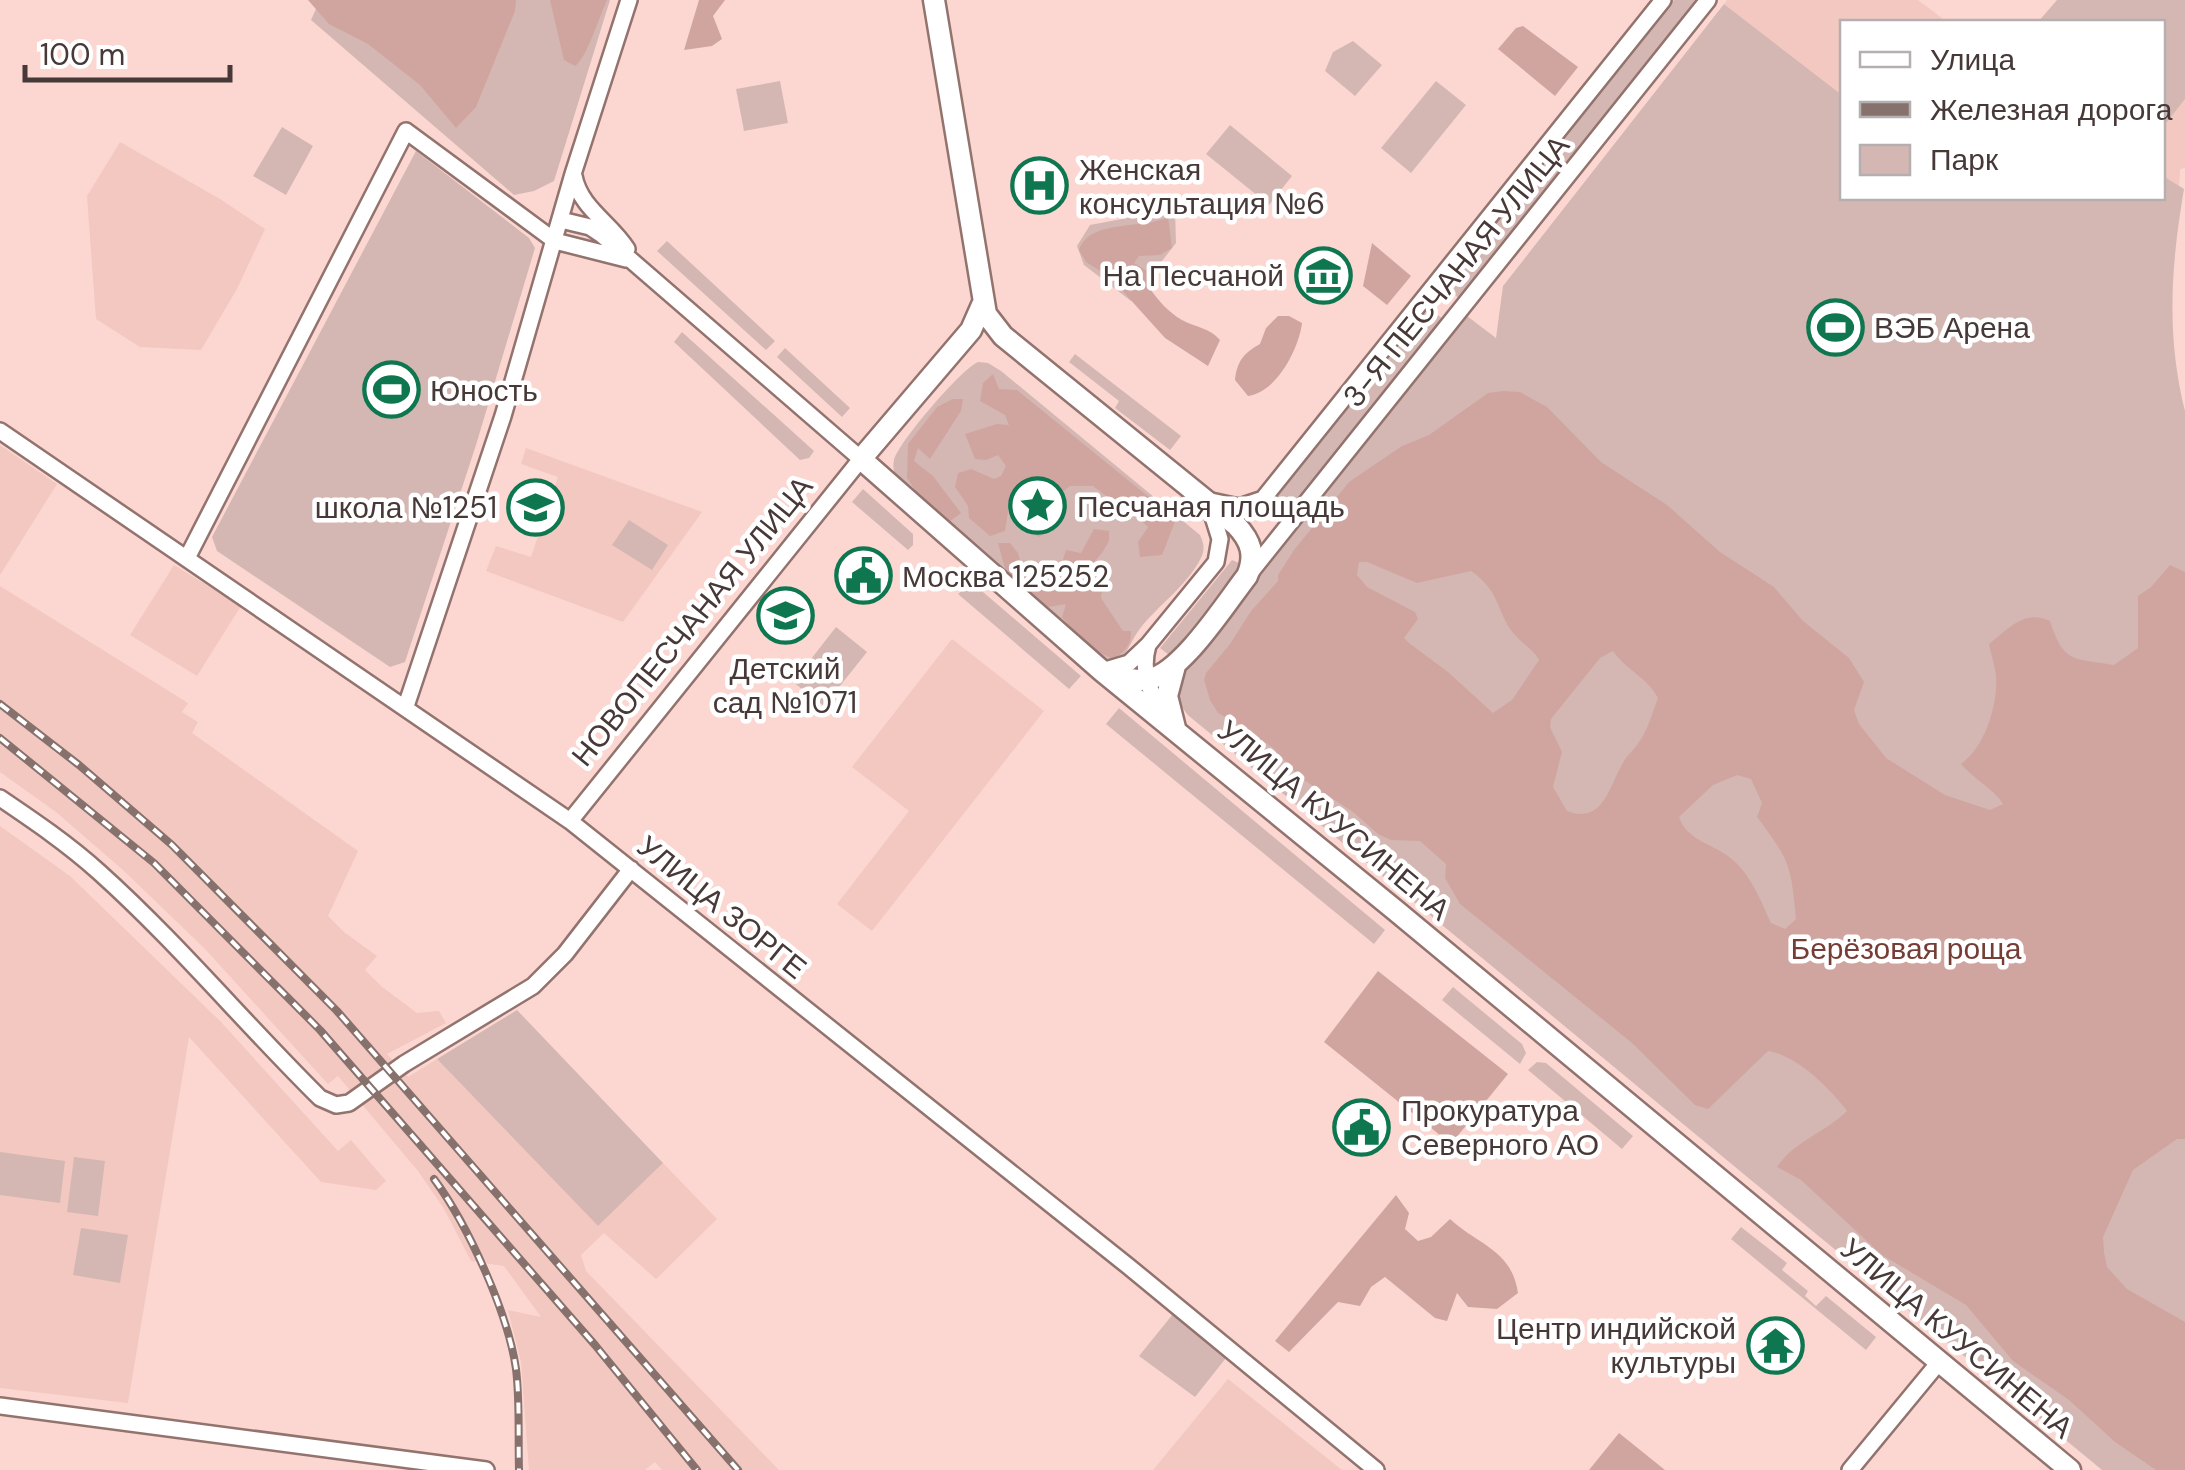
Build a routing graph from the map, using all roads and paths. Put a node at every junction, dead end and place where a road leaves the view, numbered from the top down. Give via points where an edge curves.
1 (629, 0) edge
2 (934, 0) edge
3 (1663, 0) edge
4 (1708, 0) edge
5 (574, 174) junction
6 (561, 220) junction
7 (556, 241) junction
8 (635, 261) junction
9 (982, 306) junction
10 (961, 342) junction
11 (1018, 348) junction
12 (0, 431) edge
13 (861, 459) junction
14 (1208, 500) junction
15 (187, 558) junction
16 (1247, 576) junction
17 (1148, 645) junction
18 (1175, 666) junction
19 (1102, 672) junction
20 (1146, 680) junction
21 (406, 706) junction
22 (1175, 728) junction
23 (0, 798) edge
24 (570, 821) junction
25 (631, 869) junction
26 (1940, 1361) junction
27 (0, 1406) edge
28 (486, 1470) edge
29 (1376, 1470) edge
30 (1850, 1470) edge
31 (2070, 1470) edge

1 - 5 street
2 - 9 main road
3 - 14 street, 3-Я ПЕСЧАНАЯ УЛИЦА via 1262,498 1239,507
4 - 16 street, 3-Я ПЕСЧАНАЯ УЛИЦА
5 - 6 street
5 - 8 street via 584,201
6 - 7 street
6 - 8 street, УЛИЦА КУУСИНЕНА via 590,227
7 - 8 street
7 - 15 street via 406,131
7 - 21 street
8 - 13 street, УЛИЦА КУУСИНЕНА
9 - 10 main road
9 - 11 main road
10 - 11 main road via 986,336
10 - 13 main road
11 - 14 main road
12 - 15 street, УЛИЦА ЗОРГЕ
13 - 19 main road, УЛИЦА КУУСИНЕНА
13 - 24 street, НОВОПЕСЧАНАЯ УЛИЦА
14 - 16 main road via 1250,543
14 - 17 street via 1220,539 1216,562
15 - 21 street, УЛИЦА ЗОРГЕ
16 - 18 main road
17 - 19 street via 1129,663
17 - 20 street
18 - 20 main road
18 - 22 main road via 1167,696
19 - 20 main road
19 - 22 main road, УЛИЦА КУУСИНЕНА
20 - 22 street
21 - 24 street, УЛИЦА ЗОРГЕ
22 - 26 main road, УЛИЦА КУУСИНЕНА
23 - 25 street via 98,871 313,1092 336,1106 533,986
24 - 25 street, УЛИЦА ЗОРГЕ
25 - 29 street, УЛИЦА ЗОРГЕ
26 - 30 street
26 - 31 main road, УЛИЦА КУУСИНЕНА
27 - 28 street

